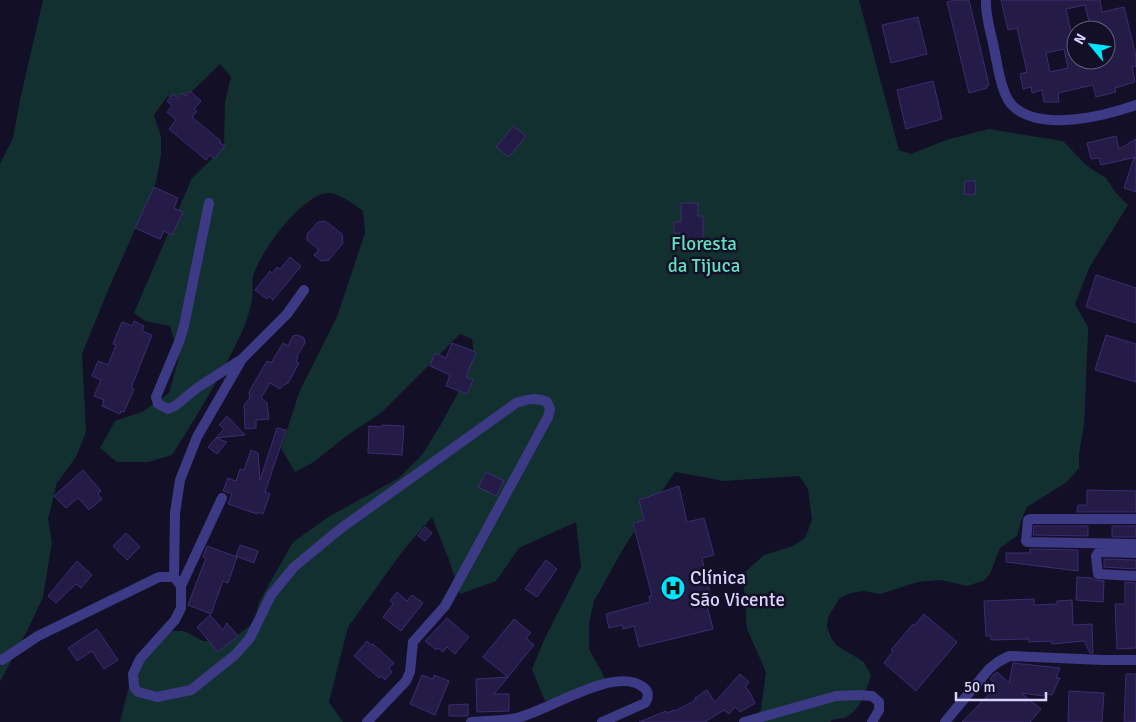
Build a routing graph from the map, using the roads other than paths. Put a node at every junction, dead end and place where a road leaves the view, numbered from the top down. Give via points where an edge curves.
1 (986, 0) edge
2 (1136, 105) edge
3 (209, 203) dead end
4 (304, 290) dead end
5 (242, 359) junction
6 (222, 498) dead end
7 (1136, 519) edge
8 (1136, 544) edge
9 (1136, 553) edge
10 (1136, 576) edge
11 (174, 577) junction
12 (181, 586) junction
13 (2, 660) dead end
14 (1136, 660) edge
15 (368, 722) edge
16 (471, 722) edge
17 (602, 722) edge
18 (744, 722) edge
19 (872, 722) edge
20 (946, 722) edge

1 - 2 street via 997,63 1005,92 1013,106 1044,120 1082,119
3 - 5 street via 180,342 156,396 158,404 168,409 175,406
4 - 5 street via 287,314
5 - 11 street via 197,437 180,480 175,513
6 - 12 street
7 - 8 street via 1030,519 1026,541
9 - 10 street via 1101,552 1096,556 1098,574
11 - 12 street
11 - 13 street via 159,576 38,636
12 - 15 street via 181,608 175,620 140,659 133,674 134,687 138,692 157,697 190,690 235,655 250,638 270,595 283,578 340,529 516,403 530,398 548,402 548,417 529,455 445,606 413,642 406,681
14 - 20 street via 1009,656 989,669
16 - 17 street via 516,718 611,682 632,682 648,692 645,703
18 - 19 street via 836,696 858,695 872,696 879,702 880,710

